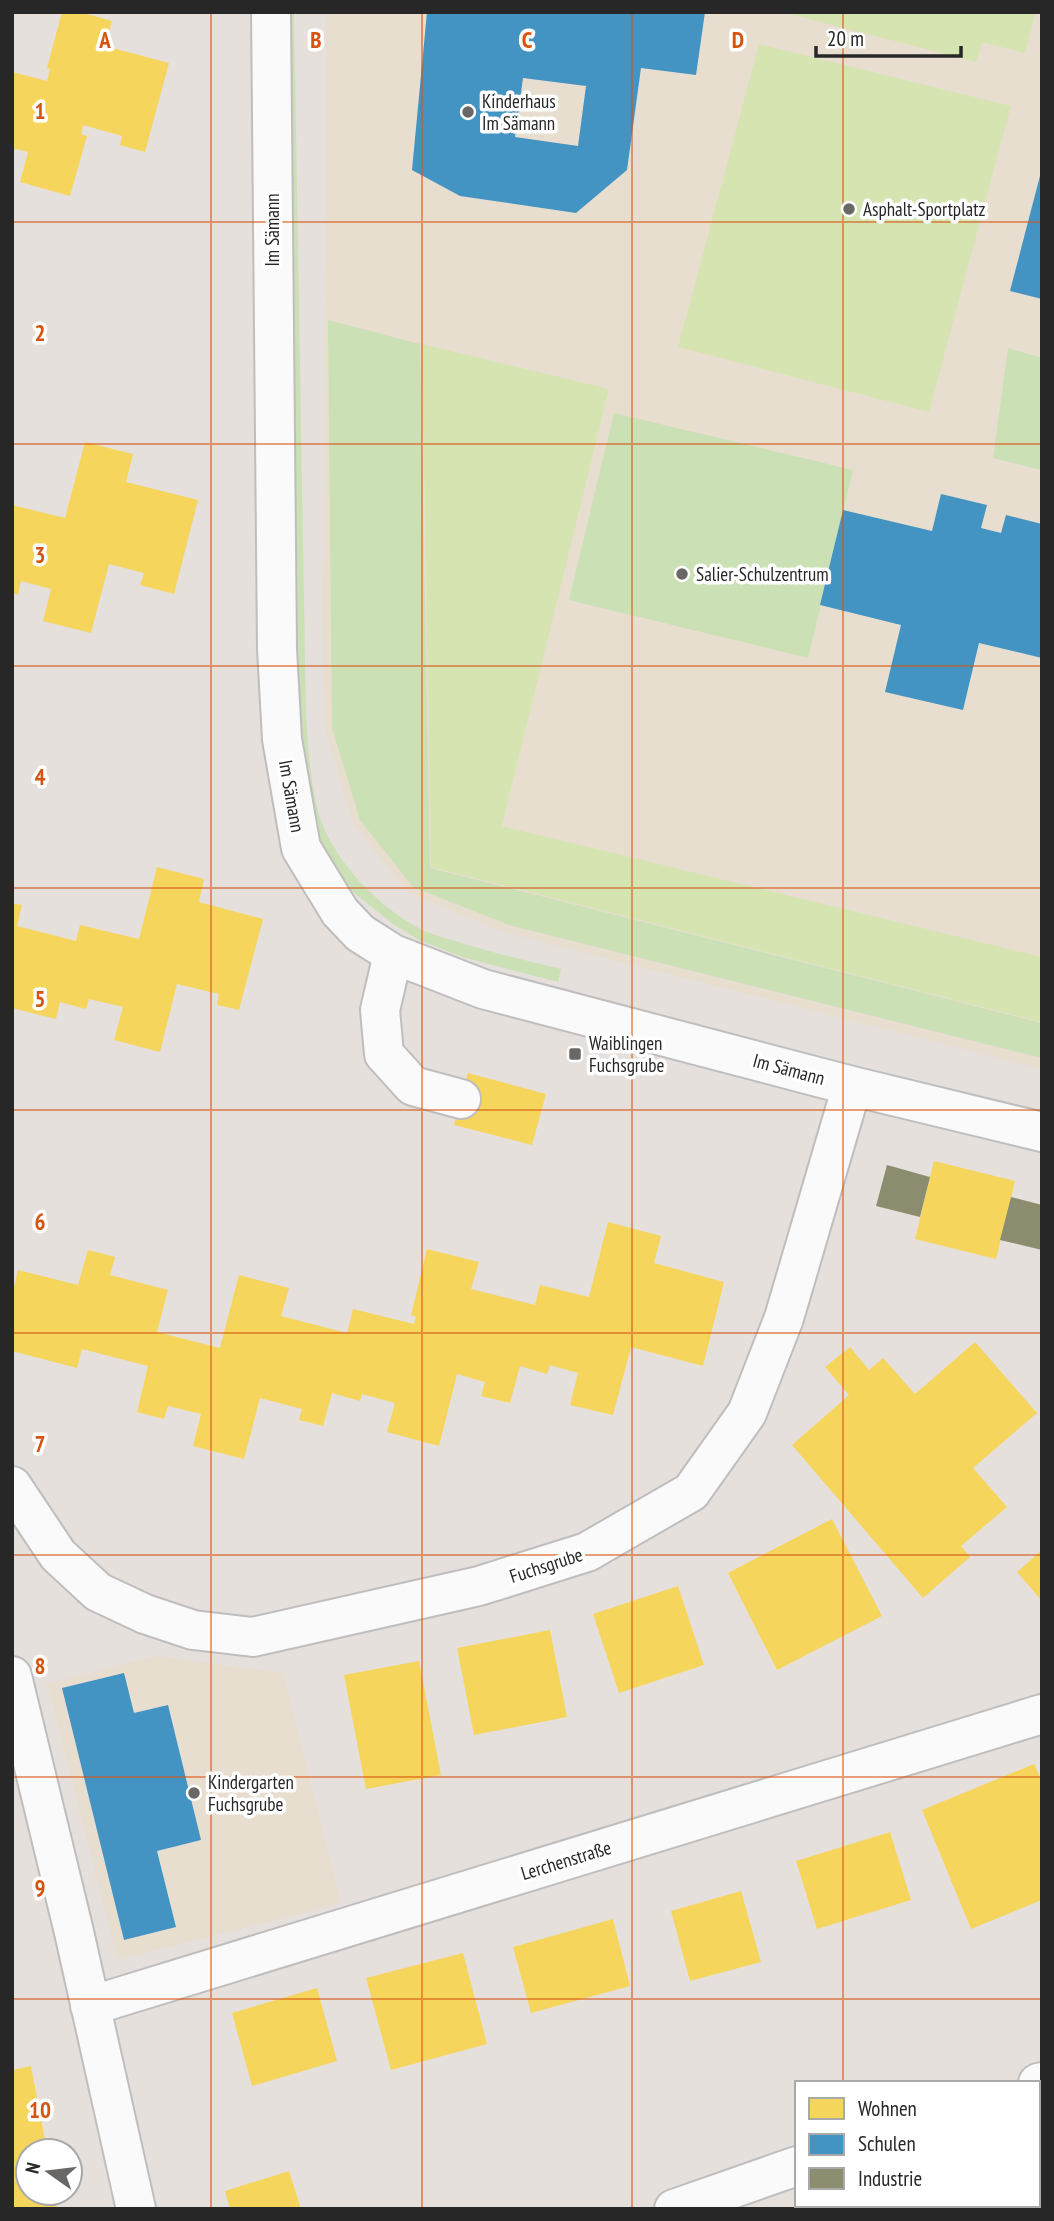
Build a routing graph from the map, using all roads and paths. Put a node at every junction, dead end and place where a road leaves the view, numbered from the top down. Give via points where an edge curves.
1 (271, 12) edge
2 (393, 954) junction
3 (852, 1086) junction
4 (460, 1099) dead end
5 (1042, 1132) edge
6 (12, 1486) edge
7 (12, 1676) edge
8 (1042, 1714) edge
9 (90, 2006) junction
10 (795, 2167) edge
11 (136, 2209) edge
12 (674, 2209) edge

1 - 2 street, Im Sämann via 276,649 282,739 301,848 340,912 360,933
2 - 3 street, Im Sämann via 483,989
2 - 4 street via 380,1010 384,1054 413,1087
3 - 5 street, Im Sämann
3 - 6 street, Fuchsgrube via 784,1318 747,1413 691,1492 587,1552 479,1586 254,1637 217,1633 145,1614 98,1592 58,1555
7 - 9 street
8 - 9 street, Lerchenstraße
9 - 11 street
10 - 12 street

